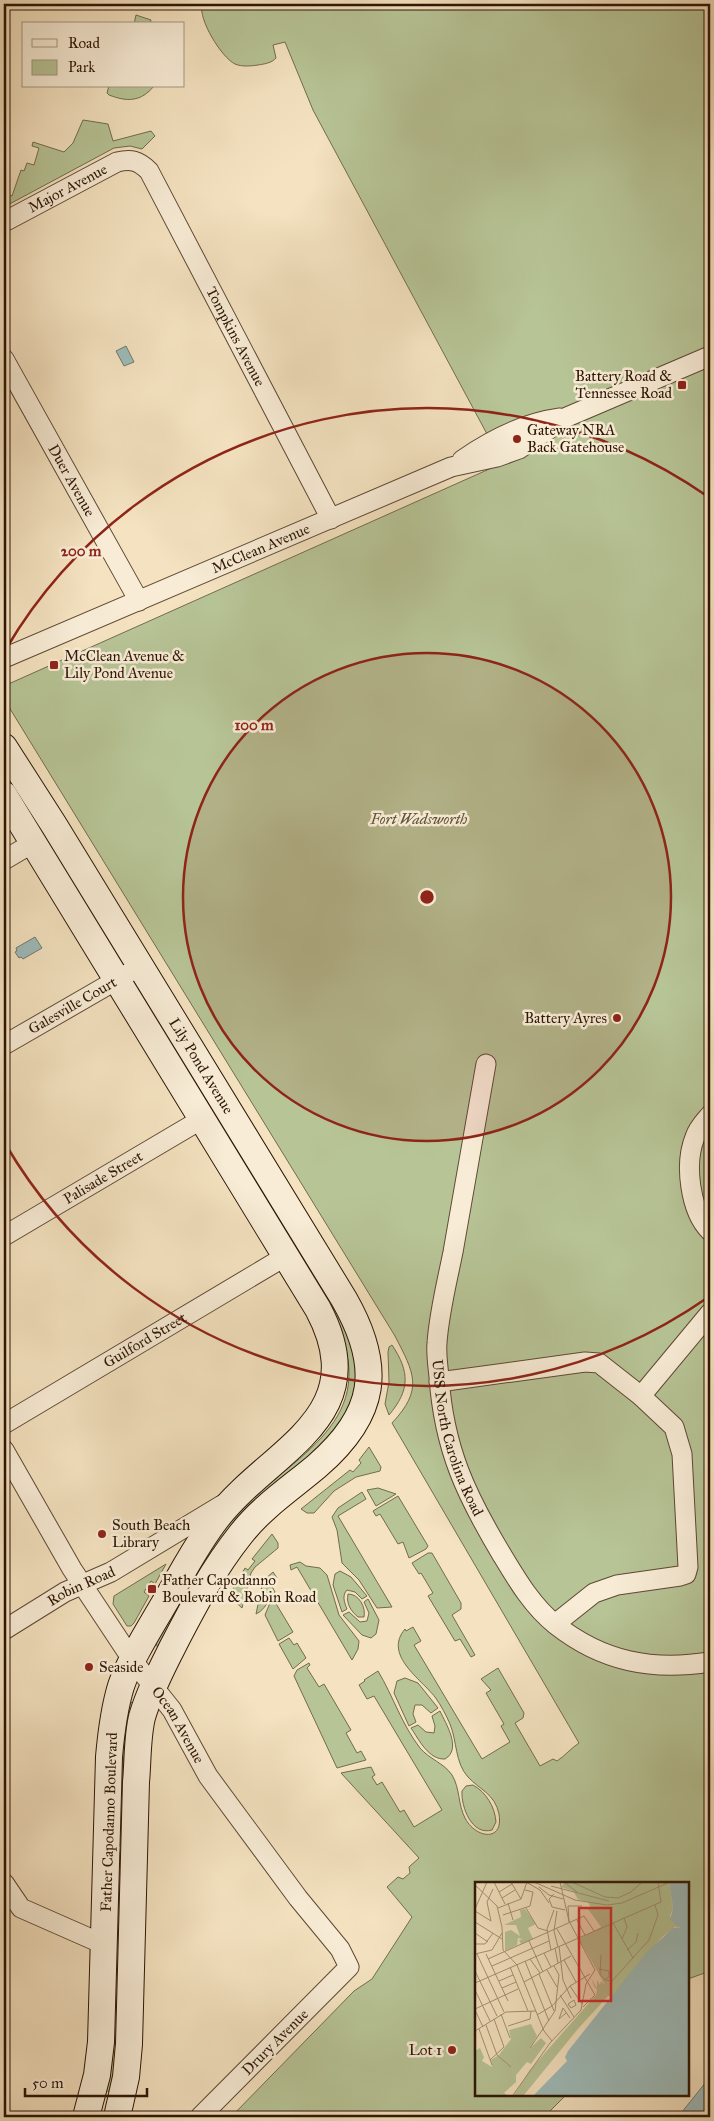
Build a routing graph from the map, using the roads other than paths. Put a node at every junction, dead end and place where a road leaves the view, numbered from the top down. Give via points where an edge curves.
1 (134, 160) joint
2 (4, 222) edge
3 (710, 356) edge
4 (4, 359) edge
5 (567, 418) junction
6 (451, 467) junction
7 (331, 519) junction
8 (139, 601) junction
9 (4, 658) edge
10 (4, 748) edge
11 (4, 794) edge
12 (34, 843) junction
13 (4, 860) edge
14 (141, 966) junction
15 (117, 980) junction
16 (4, 1045) edge
17 (486, 1064) dead end
18 (710, 1114) edge
19 (202, 1119) junction
20 (710, 1231) edge
21 (4, 1236) edge
22 (286, 1256) junction
23 (710, 1313) edge
24 (439, 1382) junction
25 (332, 1387) joint
26 (367, 1395) joint
27 (641, 1396) junction
28 (4, 1424) edge
29 (4, 1450) edge
30 (236, 1496) junction
31 (82, 1584) junction
32 (555, 1624) junction
33 (4, 1630) edge
34 (133, 1662) junction
35 (710, 1662) edge
36 (154, 1688) junction
37 (4, 1883) edge
38 (105, 1945) junction
39 (349, 1967) joint
40 (86, 2117) edge
41 (117, 2117) edge
42 (200, 2117) edge

1 - 2 street, Major Avenue via 117,162
1 - 7 street, Tompkins Avenue via 149,171
3 - 5 street
4 - 8 street, Duer Avenue
5 - 6 street, McClean Avenue via 519,449
5 - 6 street via 539,421 509,432
6 - 7 street, McClean Avenue
7 - 8 street, McClean Avenue
8 - 9 street, McClean Avenue
10 - 14 main road, Lily Pond Avenue
11 - 12 main road, Lily Pond Avenue
12 - 13 street
12 - 15 main road, Lily Pond Avenue
14 - 15 street, Galesville Court
14 - 26 main road, Lily Pond Avenue via 353,1316 367,1353
15 - 16 street, Galesville Court
15 - 19 main road, Lily Pond Avenue
17 - 24 street, USS North Carolina Road via 436,1344
18 - 20 street via 694,1138 691,1177 694,1206
19 - 21 street, Palisade Street
19 - 22 main road, Lily Pond Avenue
22 - 25 main road, Lily Pond Avenue via 331,1336 334,1356
22 - 28 street, Guilford Street
23 - 27 street
24 - 27 street via 585,1362 599,1363
24 - 32 street, USS North Carolina Road via 446,1432 454,1461 471,1499 529,1597
25 - 30 main road, Father Capodanno Boulevard via 321,1414 309,1431
26 - 36 main road, Father Capodanno Boulevard via 354,1424 335,1448 268,1505 239,1536 194,1607
27 - 32 street via 674,1427 680,1442 686,1574 617,1585 594,1593
29 - 31 street, Ocean Avenue
30 - 31 street, Robin Road via 111,1572
30 - 34 main road, Father Capodanno Boulevard via 194,1552
31 - 33 street, Robin Road
31 - 34 street, Ocean Avenue
32 - 35 street, USS North Carolina Road via 583,1643 636,1664 664,1667
34 - 36 street, Ocean Avenue
34 - 38 main road, Father Capodanno Boulevard via 121,1685 111,1739
36 - 39 street, Ocean Avenue via 182,1726 208,1776 340,1949
36 - 41 main road, Father Capodanno Boulevard via 142,1718 138,1747 129,2044
37 - 38 street via 21,1908
38 - 40 main road, Father Capodanno Boulevard via 100,2058
39 - 42 street, Drury Avenue

